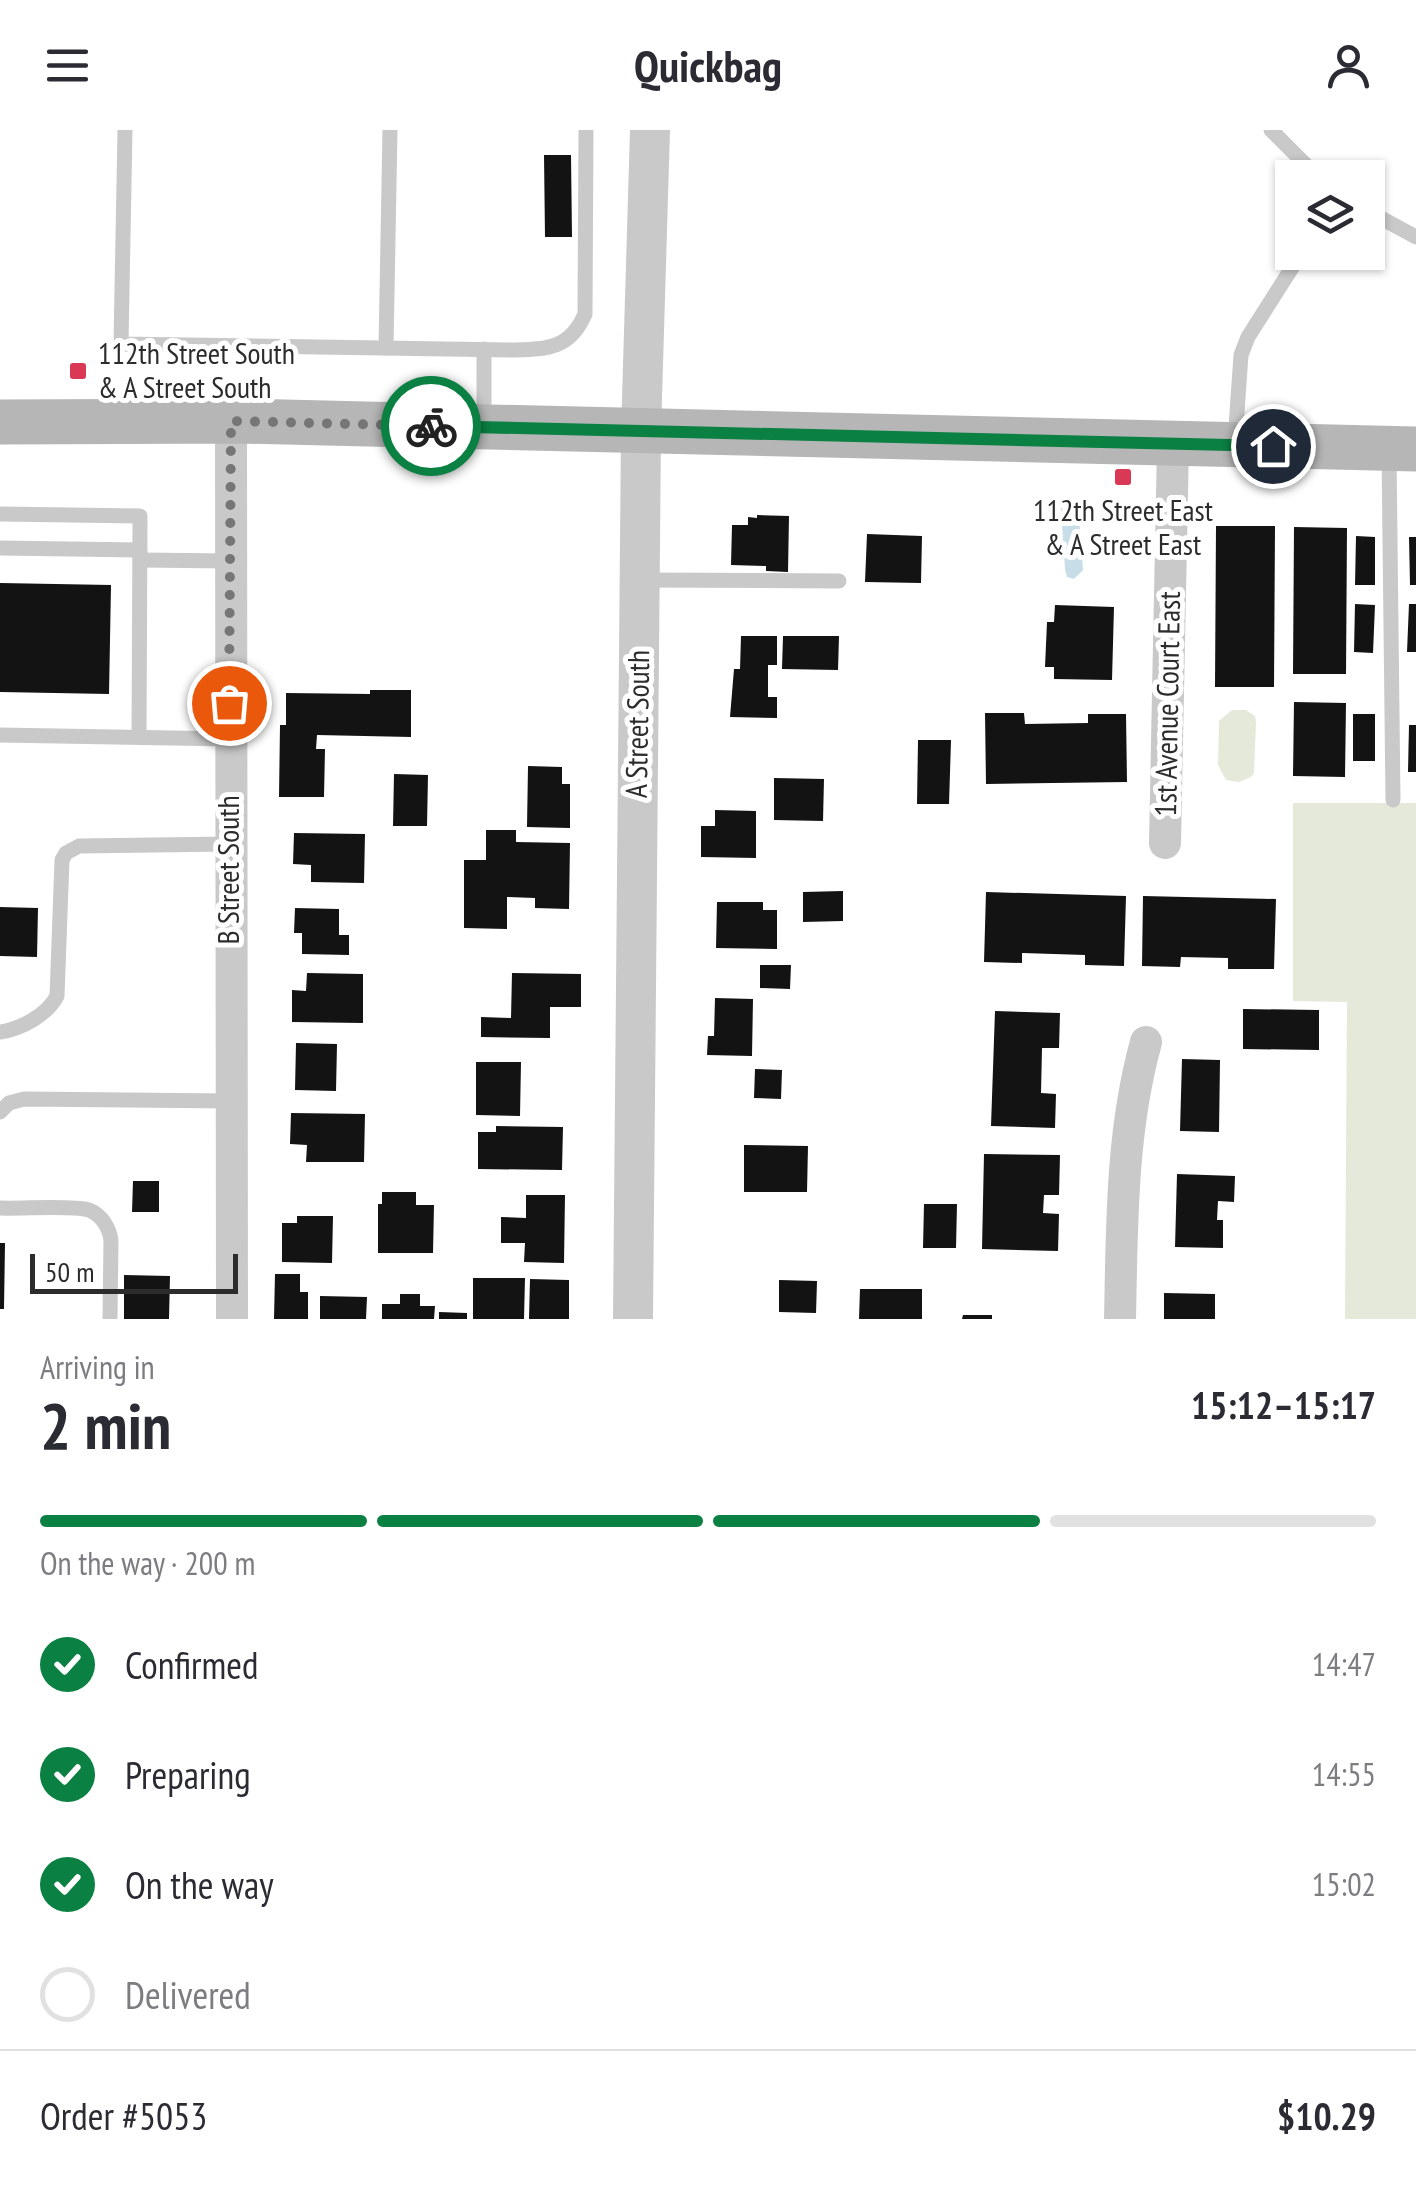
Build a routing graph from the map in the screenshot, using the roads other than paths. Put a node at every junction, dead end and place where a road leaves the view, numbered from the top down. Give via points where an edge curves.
1 (126, 130) edge
2 (390, 130) edge
3 (586, 130) edge
4 (650, 130) edge
5 (1271, 130) edge
6 (1301, 160) edge
7 (1385, 220) edge
8 (1416, 236) edge
9 (1291, 270) edge
10 (386, 348) junction
11 (484, 349) junction
12 (231, 421) junction
13 (0, 422) edge
14 (484, 428) junction
15 (641, 432) junction
16 (1172, 444) junction
17 (1235, 445) junction
18 (1402, 449) edge
19 (0, 514) edge
20 (0, 548) edge
21 (140, 555) junction
22 (230, 561) junction
23 (639, 580) junction
24 (839, 581) dead end
25 (0, 735) edge
26 (139, 737) junction
27 (229, 738) junction
28 (1393, 800) dead end
29 (1165, 843) dead end
30 (229, 844) junction
31 (0, 1032) edge
32 (1146, 1042) dead end
33 (230, 1100) junction
34 (0, 1112) edge
35 (0, 1208) edge
36 (110, 1319) edge
37 (232, 1319) edge
38 (633, 1319) edge
39 (1120, 1319) edge

1 - 10 lane via 122,344
2 - 10 lane
3 - 11 lane via 585,314 550,349
4 - 15 street, A Street South
5 - 6 lane
7 - 8 lane
9 - 17 lane via 1241,355
10 - 11 lane
11 - 14 lane
12 - 13 main road
12 - 14 main road
12 - 22 street, B Street South
14 - 15 main road
15 - 16 main road
15 - 23 street, A Street South
16 - 17 main road
16 - 29 street, 1st Avenue Court East
17 - 18 main road
18 - 28 lane
19 - 21 lane via 140,516
20 - 21 lane
21 - 22 lane
21 - 26 lane
22 - 27 street, B Street South
23 - 24 lane
23 - 38 street, A Street South
25 - 26 lane
26 - 27 lane
27 - 30 street, B Street South
30 - 31 lane via 78,846 66,852 58,996 19,1028
30 - 33 street, B Street South
32 - 39 street via 1124,1168
33 - 34 lane via 24,1099
33 - 37 street, B Street South
35 - 36 lane via 86,1210 100,1218 110,1233

